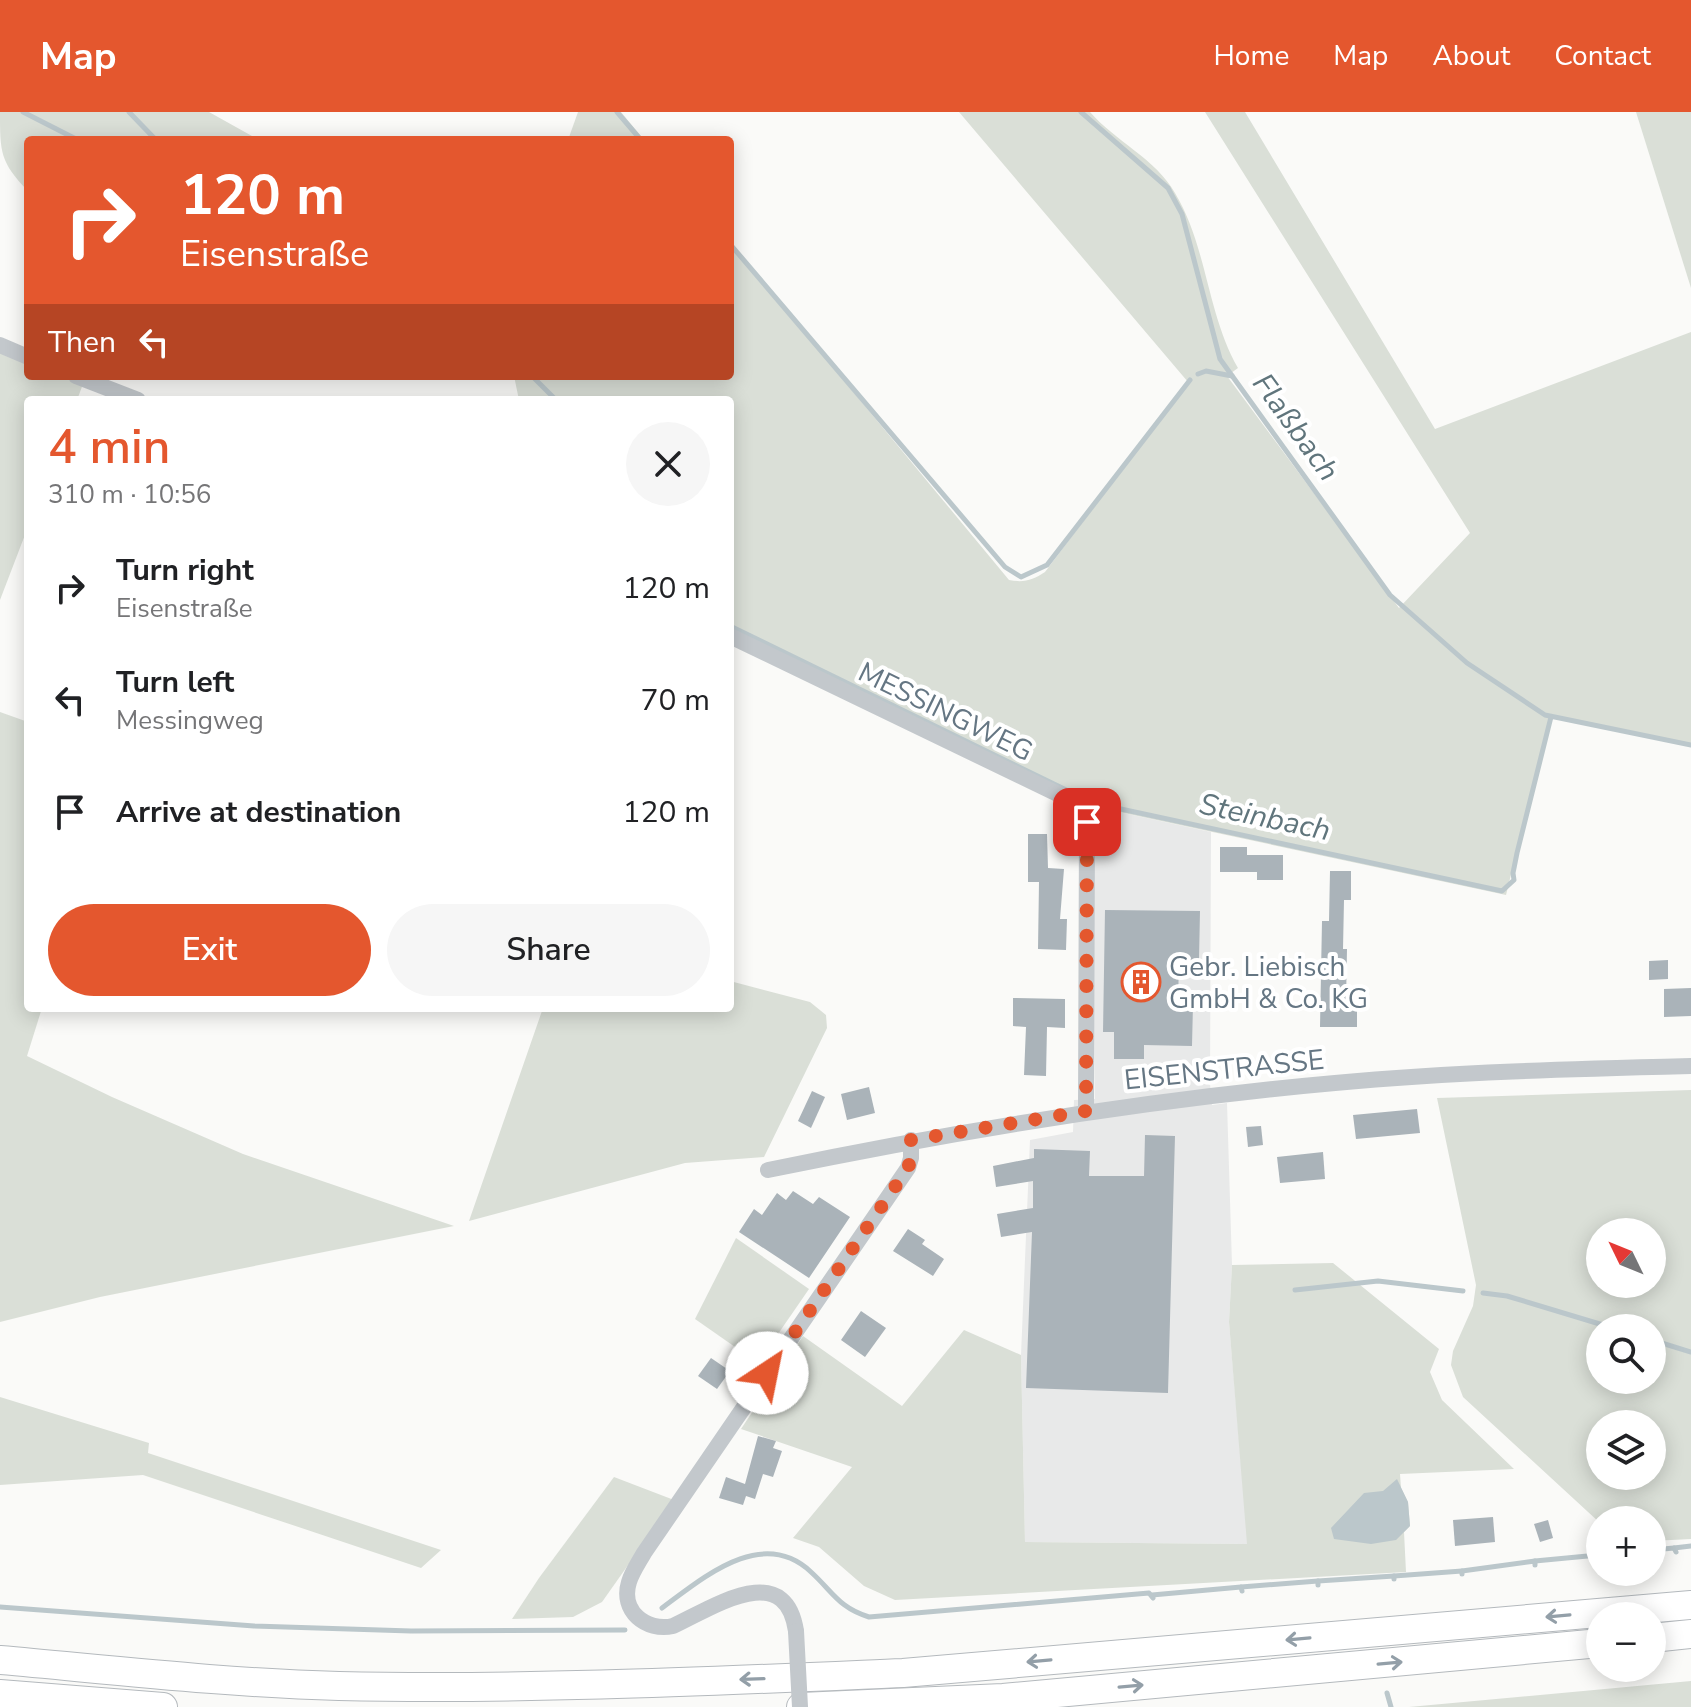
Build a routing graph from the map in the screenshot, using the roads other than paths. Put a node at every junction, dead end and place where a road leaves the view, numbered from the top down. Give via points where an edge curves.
1 (0, 345) edge
2 (24, 355) edge
3 (86, 380) edge
4 (128, 396) edge
5 (734, 638) edge
6 (1691, 1066) edge
7 (1086, 1111) junction
8 (911, 1140) junction
9 (768, 1170) dead end
10 (1691, 1605) edge
11 (1691, 1634) edge
12 (1666, 1637) edge
13 (1586, 1644) edge
14 (0, 1660) edge
15 (0, 1694) edge
16 (163, 1707) edge
17 (801, 1707) edge

1 - 2 street
3 - 4 street
5 - 7 street, MESSINGWEG via 1066,798 1080,811 1087,822
6 - 7 street, EISENSTRASSE via 1335,1083
7 - 8 street, EISENSTRASSE
8 - 9 street, EISENSTRASSE
8 - 17 street, bridge via 908,1168 644,1553 626,1593 640,1620 662,1629 736,1597 757,1591 777,1596 789,1606 796,1631
10 -> 14 highway via 903,1673 797,1677 337,1686
11 - 12 highway
17 -> 13 highway via 1003,1698
15 - 16 highway

